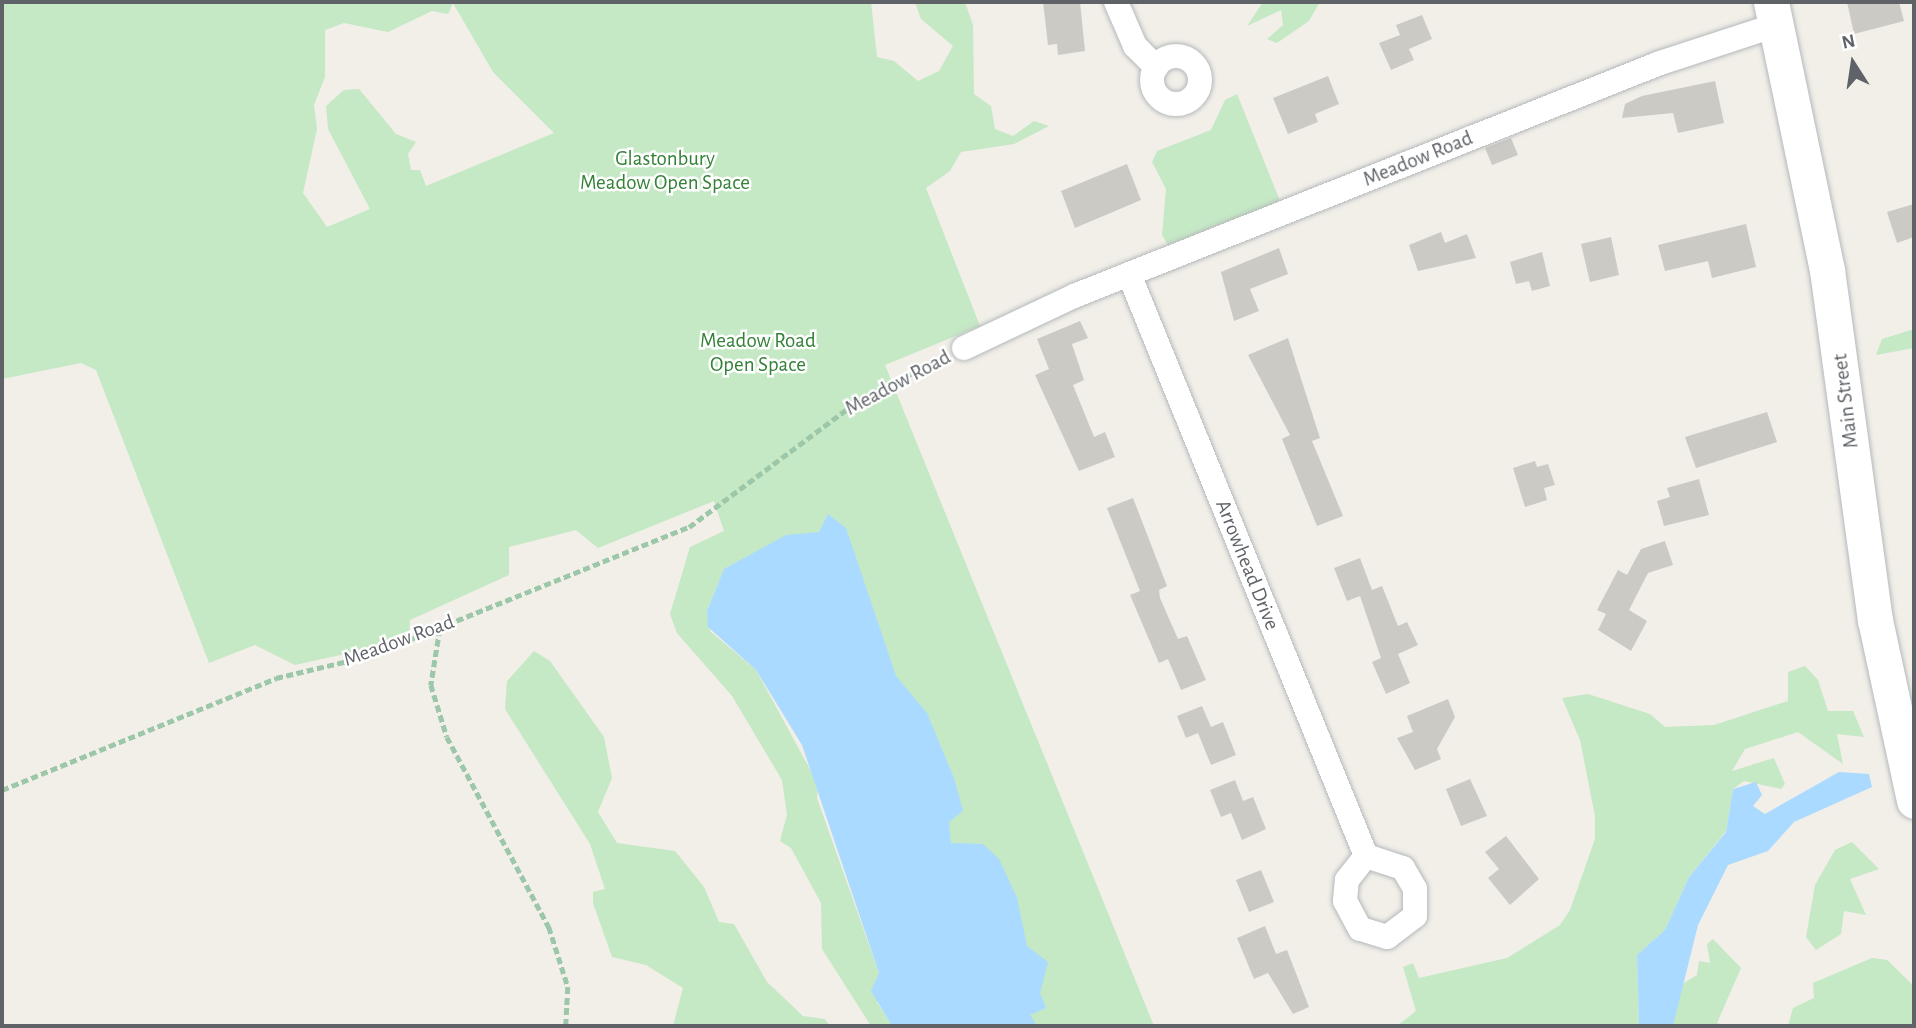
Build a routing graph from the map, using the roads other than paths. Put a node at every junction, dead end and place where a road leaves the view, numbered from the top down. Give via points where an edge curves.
1 (1116, 2) edge
2 (1773, 13) edge
3 (1156, 67) dead end
4 (1129, 274) junction
5 (964, 348) road end
6 (1914, 801) edge
7 (1366, 856) dead end

1 - 3 street via 1135,46
2 - 4 street, Meadow Road via 1683,54
2 - 6 main road, Main Street via 1828,270 1875,620
4 - 5 street, Meadow Road
4 - 7 street, Arrowhead Drive

